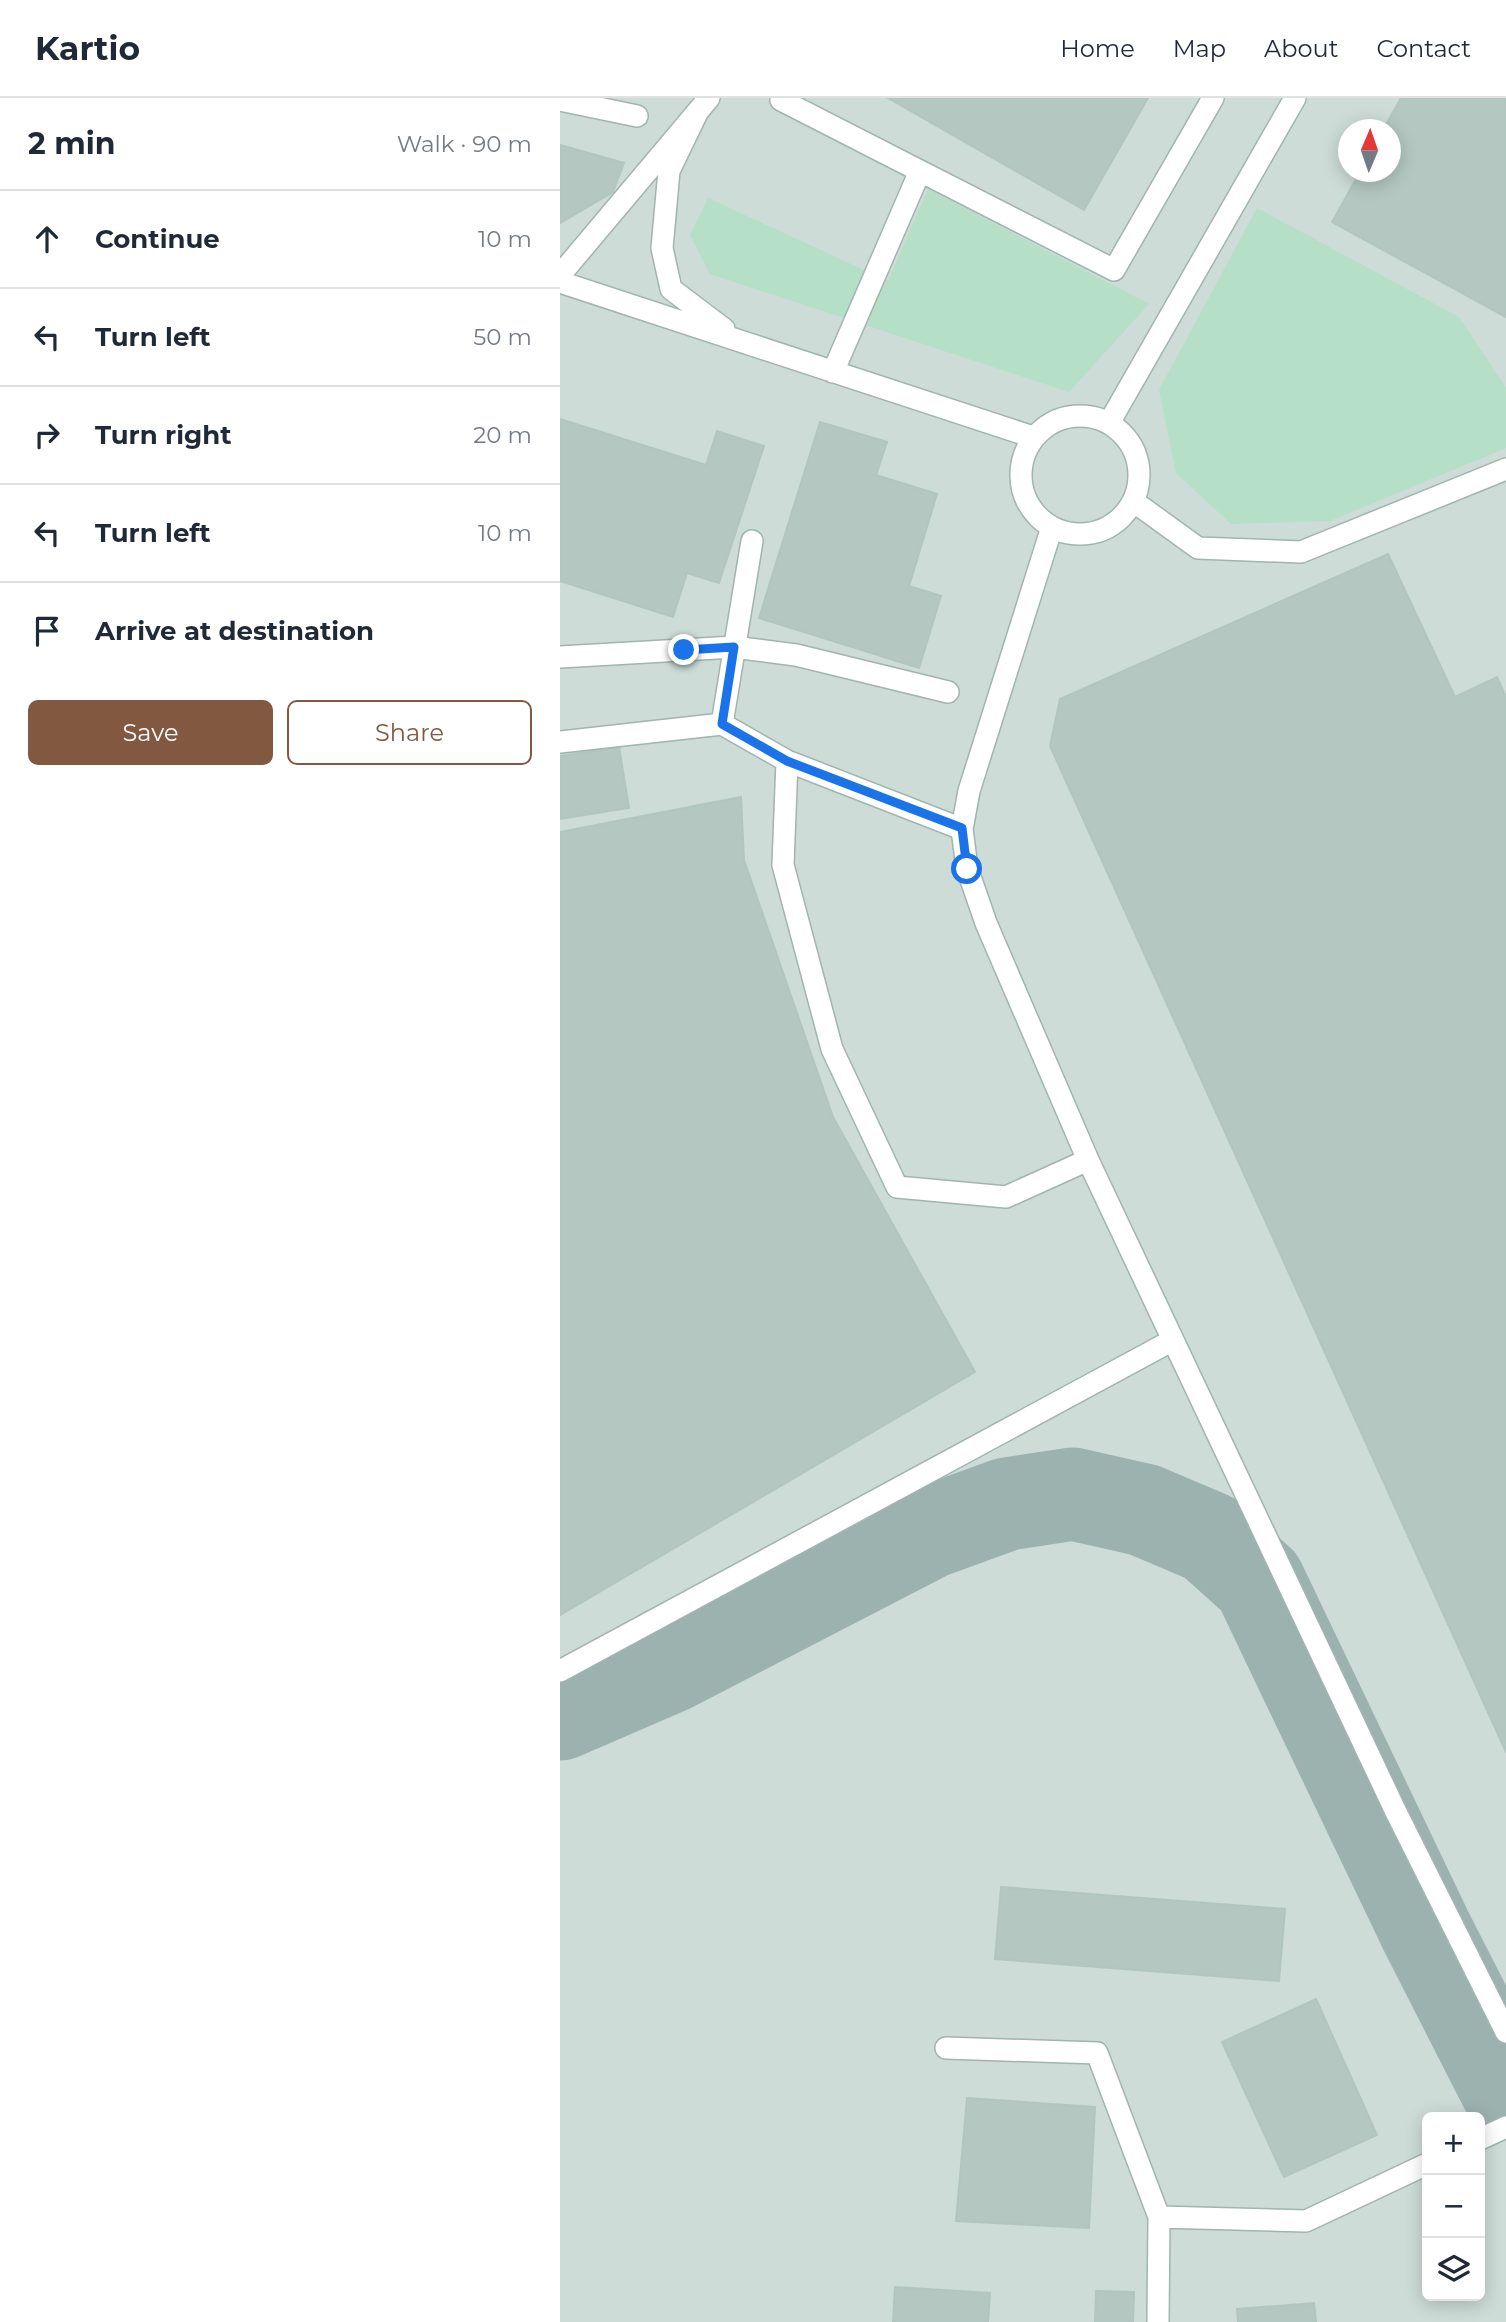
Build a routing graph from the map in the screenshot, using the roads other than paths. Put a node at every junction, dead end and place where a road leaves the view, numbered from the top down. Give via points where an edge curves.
1 (1213, 98) edge
2 (1295, 98) edge
3 (560, 100) edge
4 (781, 100) edge
5 (703, 106) edge
6 (637, 116) dead end
7 (920, 171) junction
8 (560, 275) edge
9 (560, 282) edge
10 (746, 343) junction
11 (833, 372) junction
12 (1110, 423) junction
13 (1033, 437) junction
14 (1506, 469) edge
15 (1133, 501) junction
16 (1052, 527) junction
17 (752, 541) dead end
18 (734, 647) junction
19 (560, 657) edge
20 (948, 692) dead end
21 (722, 724) junction
22 (560, 742) edge
23 (787, 761) junction
24 (962, 828) junction
25 (1088, 1160) junction
26 (1173, 1340) junction
27 (560, 1671) edge
28 (1506, 2032) edge
29 (946, 2048) dead end
30 (1506, 2127) edge
31 (1485, 2137) edge
32 (1422, 2166) edge
33 (1159, 2217) junction
34 (1158, 2322) edge

1 - 7 lane via 1114,270
2 - 12 lane
3 - 6 lane
4 - 7 lane
5 - 8 lane
5 - 10 lane via 669,171 662,248 671,289
7 - 11 lane
9 - 10 lane
10 - 11 lane
11 - 13 lane
12 - 13 lane via 1090,416 1069,416
12 - 15 lane via 1137,457 1139,479
13 - 16 lane via 1024,452 1021,487 1027,503
14 - 15 lane via 1301,552 1198,548
15 - 16 lane via 1119,520 1098,531 1075,534
16 - 24 lane via 969,791
17 - 18 lane
18 - 19 lane
18 - 20 lane via 796,655
18 - 21 lane
21 - 22 lane
21 - 23 lane
23 - 24 lane
23 - 25 lane via 783,865 832,1049 897,1187 1006,1197
24 - 25 lane via 967,869 986,923
25 - 26 lane
26 - 27 lane
26 - 28 lane via 1395,1810
29 - 33 lane via 1097,2053
30 - 31 lane
32 - 33 lane via 1306,2221
33 - 34 lane

